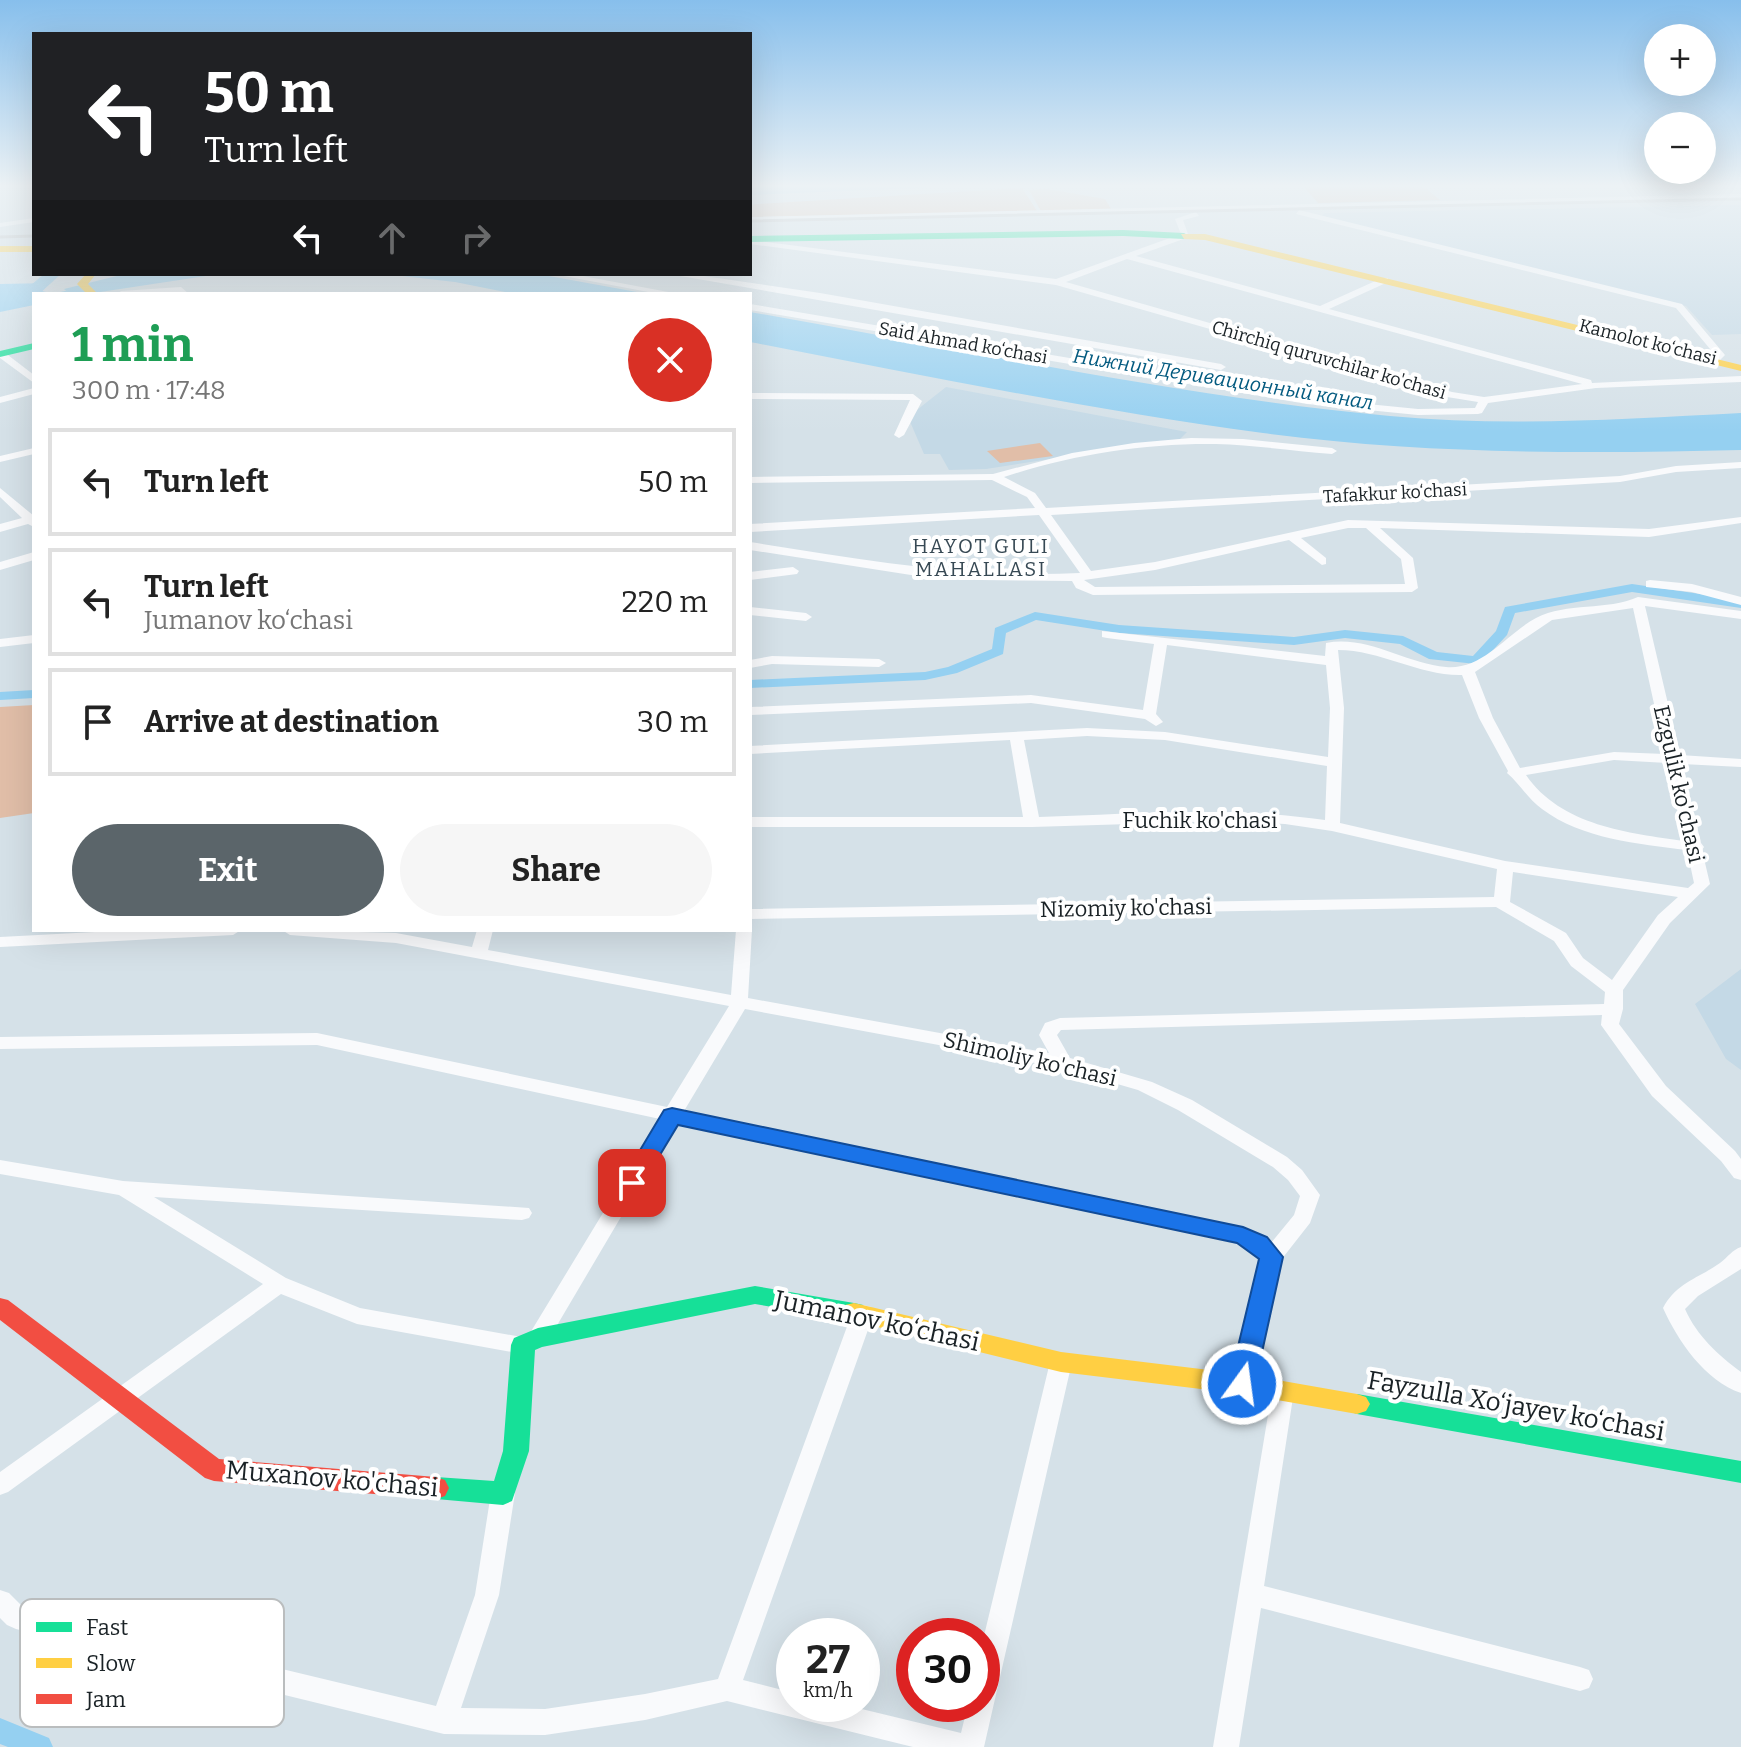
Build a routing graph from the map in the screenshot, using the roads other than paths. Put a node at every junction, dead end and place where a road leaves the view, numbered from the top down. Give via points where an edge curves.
1 (961, 269) edge
2 (1096, 269) edge
3 (1172, 269) edge
4 (1339, 269) edge
5 (1350, 269) edge
6 (1528, 269) edge
7 (569, 276) edge
8 (687, 276) edge
9 (1385, 280) junction
10 (728, 282) junction
11 (1057, 282) junction
12 (767, 288) junction
13 (137, 292) edge
14 (183, 292) edge
15 (663, 292) edge
16 (710, 292) edge
17 (820, 296) junction
18 (752, 297) edge
19 (1474, 301) junction
20 (876, 306) junction
21 (752, 307) edge
22 (1321, 309) junction
23 (908, 311) junction
24 (792, 314) junction
25 (957, 320) junction
26 (852, 324) junction
27 (987, 325) junction
28 (884, 330) junction
29 (1042, 335) junction
30 (930, 337) junction
31 (958, 342) junction
32 (1094, 344) junction
33 (32, 346) edge
34 (1123, 349) junction
35 (1019, 352) junction
36 (1, 354) edge
37 (1167, 357) junction
38 (1074, 362) junction
39 (1209, 365) junction
40 (1733, 365) edge
41 (1107, 367) junction
42 (1221, 367) dead end
43 (1150, 374) junction
44 (32, 378) edge
45 (1741, 379) edge
46 (1194, 382) junction
47 (1596, 385) junction
48 (32, 392) edge
49 (752, 396) edge
50 (0, 400) edge
51 (1484, 400) junction
52 (899, 435) dead end
53 (32, 451) edge
54 (1332, 451) dead end
55 (0, 459) edge
56 (1741, 465) edge
57 (994, 477) junction
58 (752, 480) edge
59 (0, 491) edge
60 (1047, 514) junction
61 (32, 519) edge
62 (32, 520) edge
63 (1741, 520) edge
64 (1370, 526) junction
65 (0, 528) edge
66 (752, 528) edge
67 (1290, 535) junction
68 (752, 546) edge
69 (32, 557) edge
70 (1322, 561) dead end
71 (0, 566) edge
72 (793, 571) dead end
73 (752, 576) edge
74 (1082, 576) junction
75 (1650, 584) dead end
76 (1638, 601) junction
77 (1741, 601) edge
78 (752, 611) edge
79 (1741, 615) edge
80 (806, 617) dead end
81 (1107, 634) dead end
82 (32, 639) edge
83 (1161, 641) junction
84 (0, 643) edge
85 (1330, 661) junction
86 (879, 663) dead end
87 (752, 664) edge
88 (1468, 672) junction
89 (752, 711) edge
90 (1149, 715) junction
91 (1016, 735) junction
92 (1171, 737) junction
93 (752, 750) edge
94 (1671, 758) junction
95 (1335, 763) junction
96 (1741, 763) edge
97 (1514, 773) junction
98 (752, 822) edge
99 (1032, 822) junction
100 (1332, 826) junction
101 (1696, 847) junction
102 (1505, 866) junction
103 (1692, 894) junction
104 (1501, 902) junction
105 (752, 914) edge
106 (194, 932) edge
107 (316, 932) edge
108 (484, 932) edge
109 (744, 932) edge
110 (0, 942) edge
111 (479, 954) junction
112 (1614, 999) junction
113 (739, 1004) junction
114 (0, 1043) edge
115 (1063, 1062) junction
116 (672, 1116) junction
117 (0, 1167) edge
118 (1741, 1173) edge
119 (123, 1188) junction
120 (522, 1213) dead end
121 (1741, 1255) edge
122 (1271, 1257) junction
123 (279, 1284) junction
124 (0, 1307) edge
125 (863, 1313) junction
126 (530, 1342) junction
127 (1061, 1362) junction
128 (1242, 1384) junction
129 (1741, 1384) edge
130 (1283, 1391) junction
131 (120, 1397) junction
132 (1741, 1472) edge
133 (0, 1485) edge
134 (503, 1493) junction
135 (1251, 1594) junction
136 (0, 1601) edge
137 (20, 1618) edge
138 (1000, 1620) edge
139 (1580, 1679) dead end
140 (284, 1682) edge
141 (727, 1689) junction
142 (444, 1721) junction
143 (975, 1722) edge
144 (968, 1747) edge
145 (1226, 1747) edge

1 - 11 street, Chirchiq quruvchilar ko'chasi
2 - 11 street
3 - 22 street
4 - 9 main road
5 - 19 main road
6 - 40 street via 1679,306
7 - 15 street
8 - 10 street, Said Ahmad ko‘chasi
9 - 19 main road
9 - 22 street
10 - 12 street, Said Ahmad ko‘chasi
10 - 16 street
11 - 51 street, Chirchiq quruvchilar ko'chasi
12 - 17 street, Said Ahmad ko‘chasi
12 - 18 street
13 - 14 street
17 - 20 street, Said Ahmad ko‘chasi
17 - 24 street
19 - 40 main road
20 - 23 street, Said Ahmad ko‘chasi
20 - 26 street
21 - 24 street, Said Ahmad ko‘chasi
22 - 47 street
23 - 25 street, Said Ahmad ko‘chasi
23 - 28 street
24 - 26 street, Said Ahmad ko‘chasi
25 - 27 street, Said Ahmad ko‘chasi
25 - 30 street
26 - 28 street, Said Ahmad ko‘chasi
27 - 29 street, Said Ahmad ko‘chasi
27 - 31 street
28 - 30 street, Said Ahmad ko‘chasi
29 - 32 street, Said Ahmad ko‘chasi
29 - 35 street
30 - 31 street, Said Ahmad ko‘chasi
31 - 35 street, Said Ahmad ko‘chasi
32 - 34 street, Said Ahmad ko‘chasi
32 - 38 street
33 - 36 main road
34 - 37 street, Said Ahmad ko‘chasi
34 - 41 street
35 - 38 street, Said Ahmad ko‘chasi
36 - 44 street
37 - 39 street, Said Ahmad ko‘chasi
37 - 43 street
38 - 41 street, Said Ahmad ko‘chasi
39 - 42 street, Said Ahmad ko‘chasi
39 - 46 street
41 - 43 street, Said Ahmad ko‘chasi
43 - 46 street, Said Ahmad ko‘chasi
45 - 47 street, Said Ahmad ko‘chasi
46 - 51 street, Said Ahmad ko‘chasi via 1418,412 1478,411
47 - 51 street, Said Ahmad ko‘chasi
48 - 50 street
49 - 52 street via 913,397 917,401
53 - 55 street
54 - 57 street via 1212,441 1040,464
56 - 60 street, Tafakkur ko‘chasi via 1620,479
57 - 58 street
57 - 60 street via 1022,488
59 - 61 street
60 - 66 street, Tafakkur ko‘chasi
60 - 74 street
62 - 65 street
63 - 64 street via 1649,533
64 - 67 street via 1348,524
64 - 74 street via 1407,558 1412,588 1093,591 1080,585
67 - 70 street
67 - 74 street via 1155,566
68 - 74 street via 911,571
69 - 71 street
72 - 73 street
75 - 77 street
76 - 79 street
76 - 88 street via 1542,620
76 - 94 street, Ezgulik ko'chasi
78 - 80 street
81 - 83 street
82 - 84 street
83 - 85 street
83 - 90 street
85 - 88 street via 1329,648 1336,645 1372,648 1423,669
85 - 95 street via 1337,708
86 - 87 street
88 - 97 street
89 - 90 street via 1031,699
90 - 92 street
91 - 92 street
91 - 93 street
91 - 99 street
92 - 95 street
94 - 96 street
94 - 97 street via 1614,756
94 - 101 street, Ezgulik ko'chasi
95 - 100 street
97 - 101 street via 1549,811 1574,824
98 - 99 street, Fuchik ko'chasi
99 - 100 street, Fuchik ko'chasi via 1228,816
100 - 102 street, Fuchik ko'chasi
101 - 103 street, Ezgulik ko'chasi via 1702,884
102 - 103 street, Fuchik ko'chasi
102 - 104 street
103 - 112 street, Ezgulik ko'chasi via 1664,919
104 - 105 street, Nizomiy ko'chasi
104 - 112 street via 1560,937
106 - 110 street
107 - 111 street, Shimoliy ko'chasi via 396,938
108 - 111 street
109 - 113 street
111 - 113 street, Shimoliy ko'chasi
112 - 115 street via 1060,1024 1048,1035
112 - 118 street via 1610,1025 1659,1091
113 - 115 street, Shimoliy ko'chasi
113 - 116 street
114 - 116 street via 317,1039
115 - 122 street, Shimoliy ko'chasi via 1145,1086 1185,1105 1295,1175 1310,1195 1303,1218
116 - 122 street via 1243,1236
116 - 126 street
117 - 119 street
119 - 120 street
119 - 123 street, Jumanov ko‘chasi
121 - 129 street via 1732,1267 1685,1291 1674,1308 1682,1331
122 - 128 street
123 - 126 street, Jumanov ko‘chasi via 357,1316
123 - 131 street
124 - 131 main road, Muxanov ko'chasi
125 - 126 main road, Jumanov ko‘chasi via 755,1295
125 - 127 main road, Jumanov ko‘chasi
125 - 141 street
126 - 134 main road via 516,1451
127 - 128 main road, Jumanov ko‘chasi
127 - 138 street
128 - 130 main road, Jumanov ko‘chasi
130 - 132 main road, Fayzulla Xo‘jayev ko‘chasi
130 - 135 street
131 - 133 street
131 - 134 main road, Muxanov ko'chasi via 214,1470
134 - 142 street via 487,1595
135 - 139 street
135 - 145 street
136 - 137 street
140 - 142 street
141 - 142 street via 545,1722
141 - 144 street
143 - 144 street

